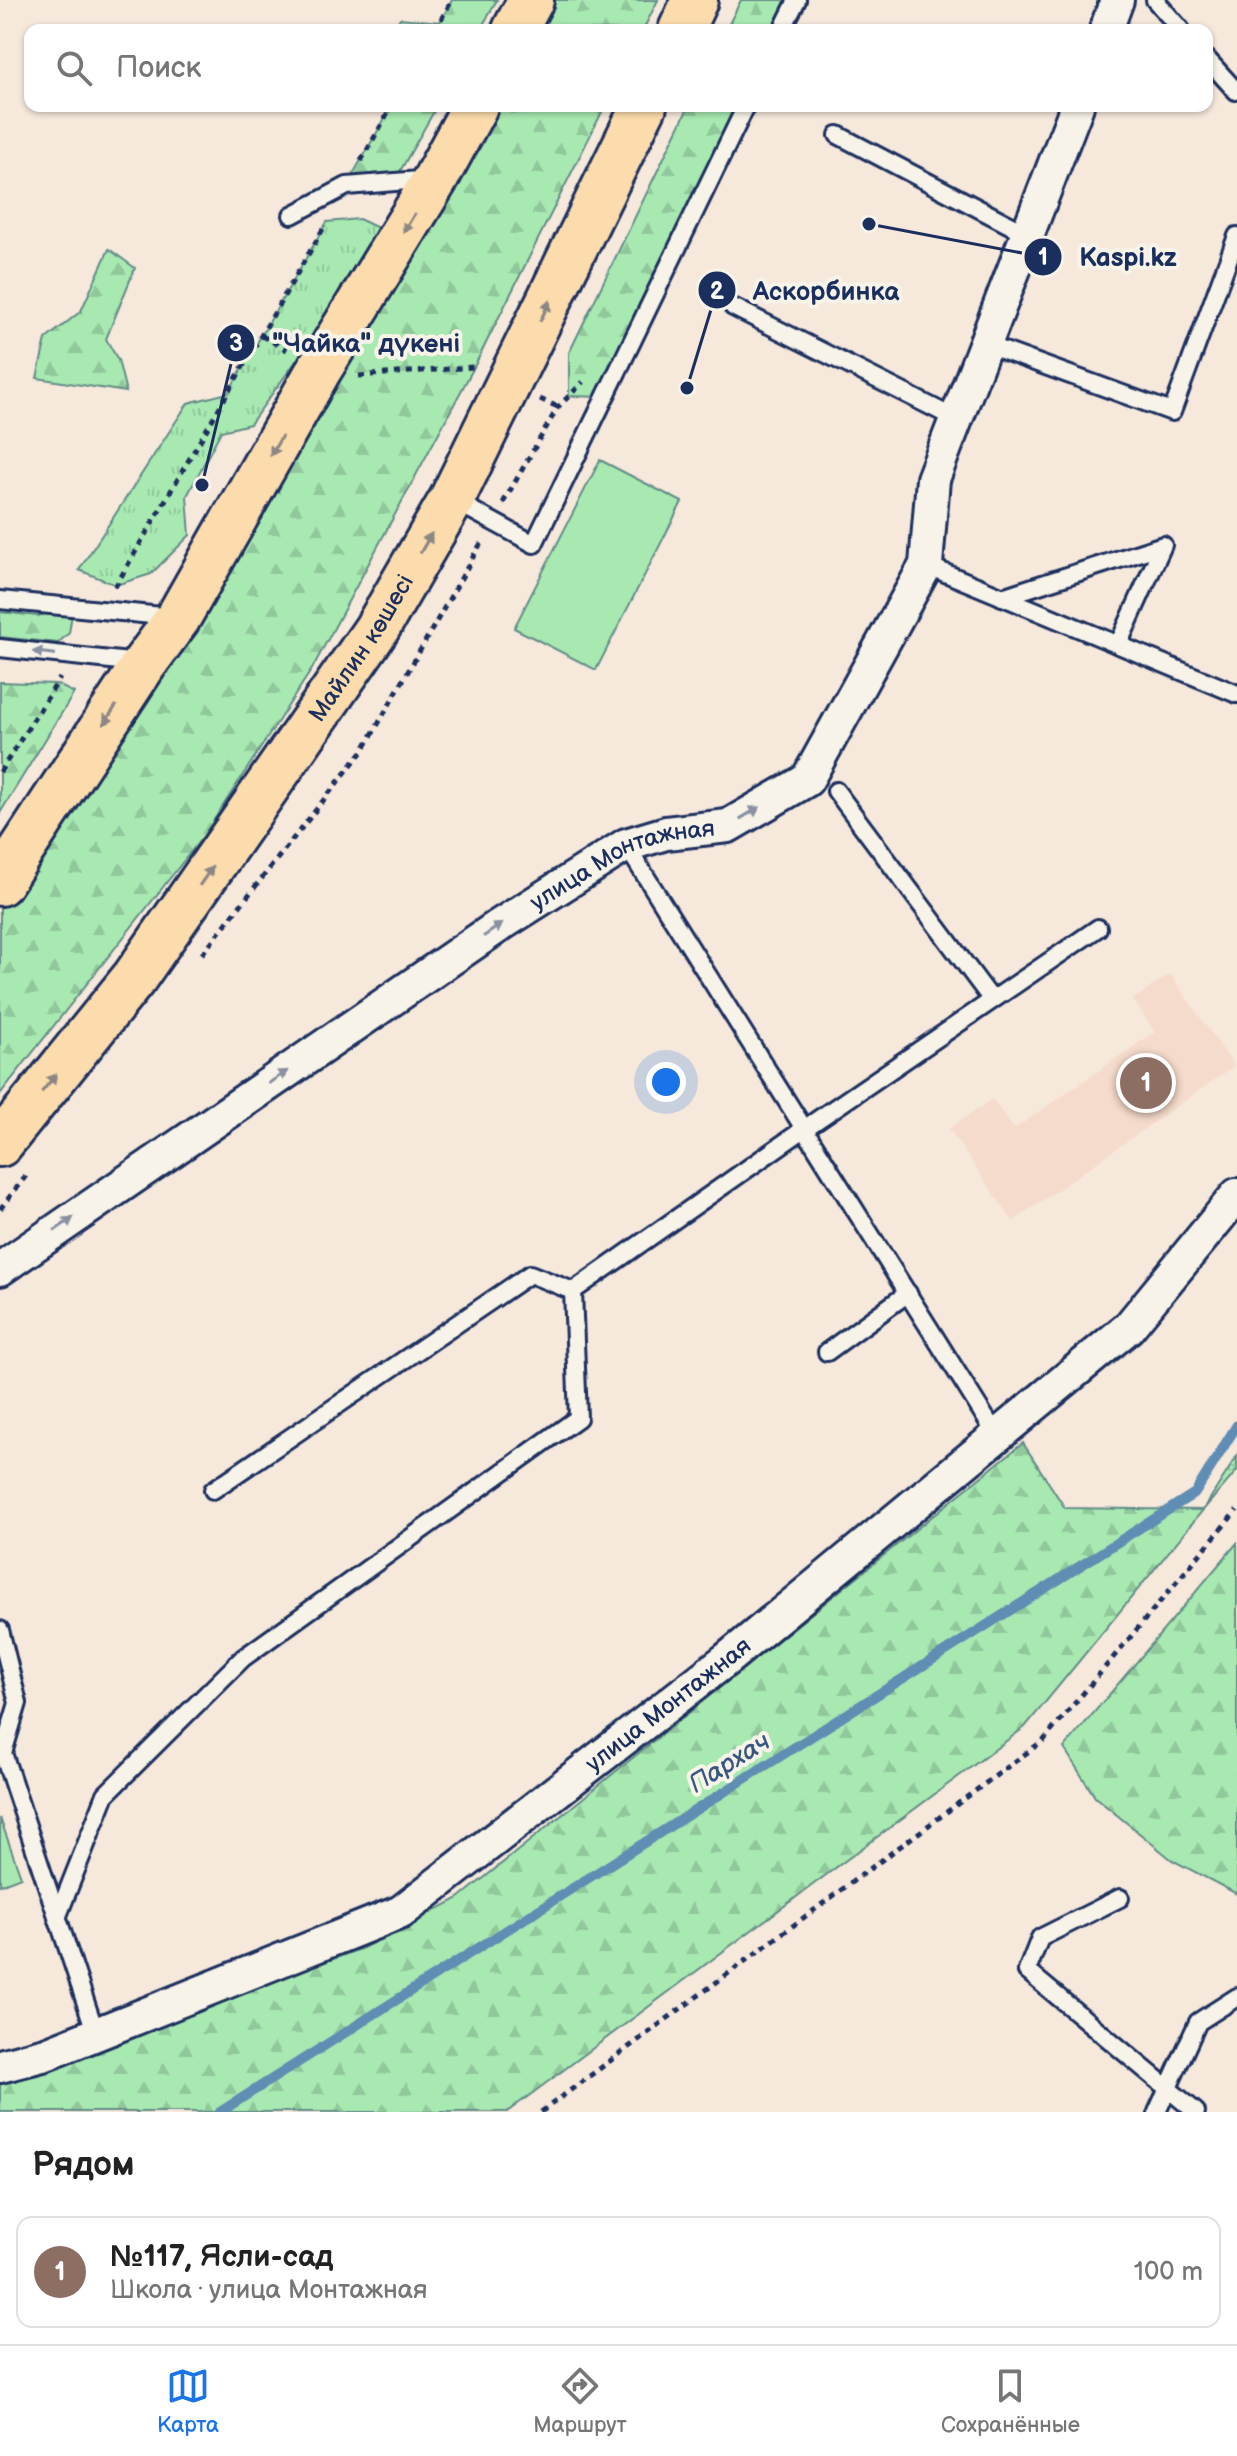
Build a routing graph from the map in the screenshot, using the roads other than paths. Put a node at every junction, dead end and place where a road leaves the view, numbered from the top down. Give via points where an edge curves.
1 (531, 0) edge
2 (695, 0) edge
3 (797, 0) edge
4 (1117, 0) edge
5 (1155, 0) edge
6 (518, 24) edge
7 (684, 24) edge
8 (785, 24) edge
9 (1108, 24) edge
10 (1176, 24) edge
11 (1213, 66) edge
12 (1236, 91) edge
13 (472, 112) edge
14 (641, 112) edge
15 (743, 112) edge
16 (1075, 112) edge
17 (838, 135) dead end
18 (436, 178) junction
19 (292, 215) dead end
20 (1027, 234) junction
21 (1237, 236) edge
22 (733, 307) dead end
23 (985, 344) junction
24 (956, 419) junction
25 (452, 499) junction
26 (926, 565) junction
27 (1002, 597) junction
28 (0, 600) edge
29 (178, 618) junction
30 (1118, 645) junction
31 (0, 648) edge
32 (144, 664) junction
33 (1237, 694) edge
34 (836, 791) dead end
35 (626, 845) junction
36 (0, 883) edge
37 (1098, 928) dead end
38 (992, 1000) junction
39 (804, 1129) junction
40 (0, 1144) edge
41 (1237, 1195) edge
42 (0, 1269) edge
43 (573, 1291) junction
44 (908, 1293) junction
45 (827, 1352) dead end
46 (997, 1436) junction
47 (213, 1490) dead end
48 (0, 1630) edge
49 (1120, 1898) dead end
50 (57, 1918) junction
51 (1237, 1997) edge
52 (96, 2034) junction
53 (0, 2066) edge
54 (1168, 2088) junction
55 (1157, 2112) edge
56 (1196, 2112) edge

1 - 6 main road
2 - 7 main road
3 - 8 lane
4 - 9 street
5 - 10 lane
11 - 12 lane
13 - 18 main road
25 -> 14 main road, Майлин көшесі
15 - 25 lane via 534,544
16 - 20 street, улица Монтажная
17 - 20 lane
18 - 19 lane via 347,186
18 -> 29 main road
20 - 23 street, улица Монтажная
21 - 23 lane via 1172,412
22 - 24 lane
23 - 24 street, улица Монтажная
24 - 26 street, улица Монтажная via 933,479
40 -> 25 main road, Майлин көшесі via 144,964 376,630
26 - 27 lane
35 -> 26 street, улица Монтажная via 666,833 728,826 807,780
27 - 30 lane
27 - 30 lane via 1163,545
28 - 29 lane
29 - 32 main road
30 - 33 lane
32 -> 31 lane
32 -> 36 main road
34 - 38 lane
35 - 39 lane
42 -> 35 street, улица Монтажная via 500,925
37 - 38 lane
38 - 39 lane
39 - 43 lane
39 - 44 lane
41 - 46 street, улица Монтажная via 1129,1327
43 - 47 lane via 530,1274
43 - 50 lane via 578,1418 243,1658 106,1794
44 - 45 lane
44 - 46 lane
46 - 52 street, улица Монтажная via 727,1659 401,1912
48 - 50 lane via 18,1703 3,1753
49 - 54 lane via 1040,1938 1027,1971
50 - 52 lane
51 - 54 lane via 1198,2022
52 - 53 street, улица Монтажная
54 - 55 lane
54 - 56 lane

